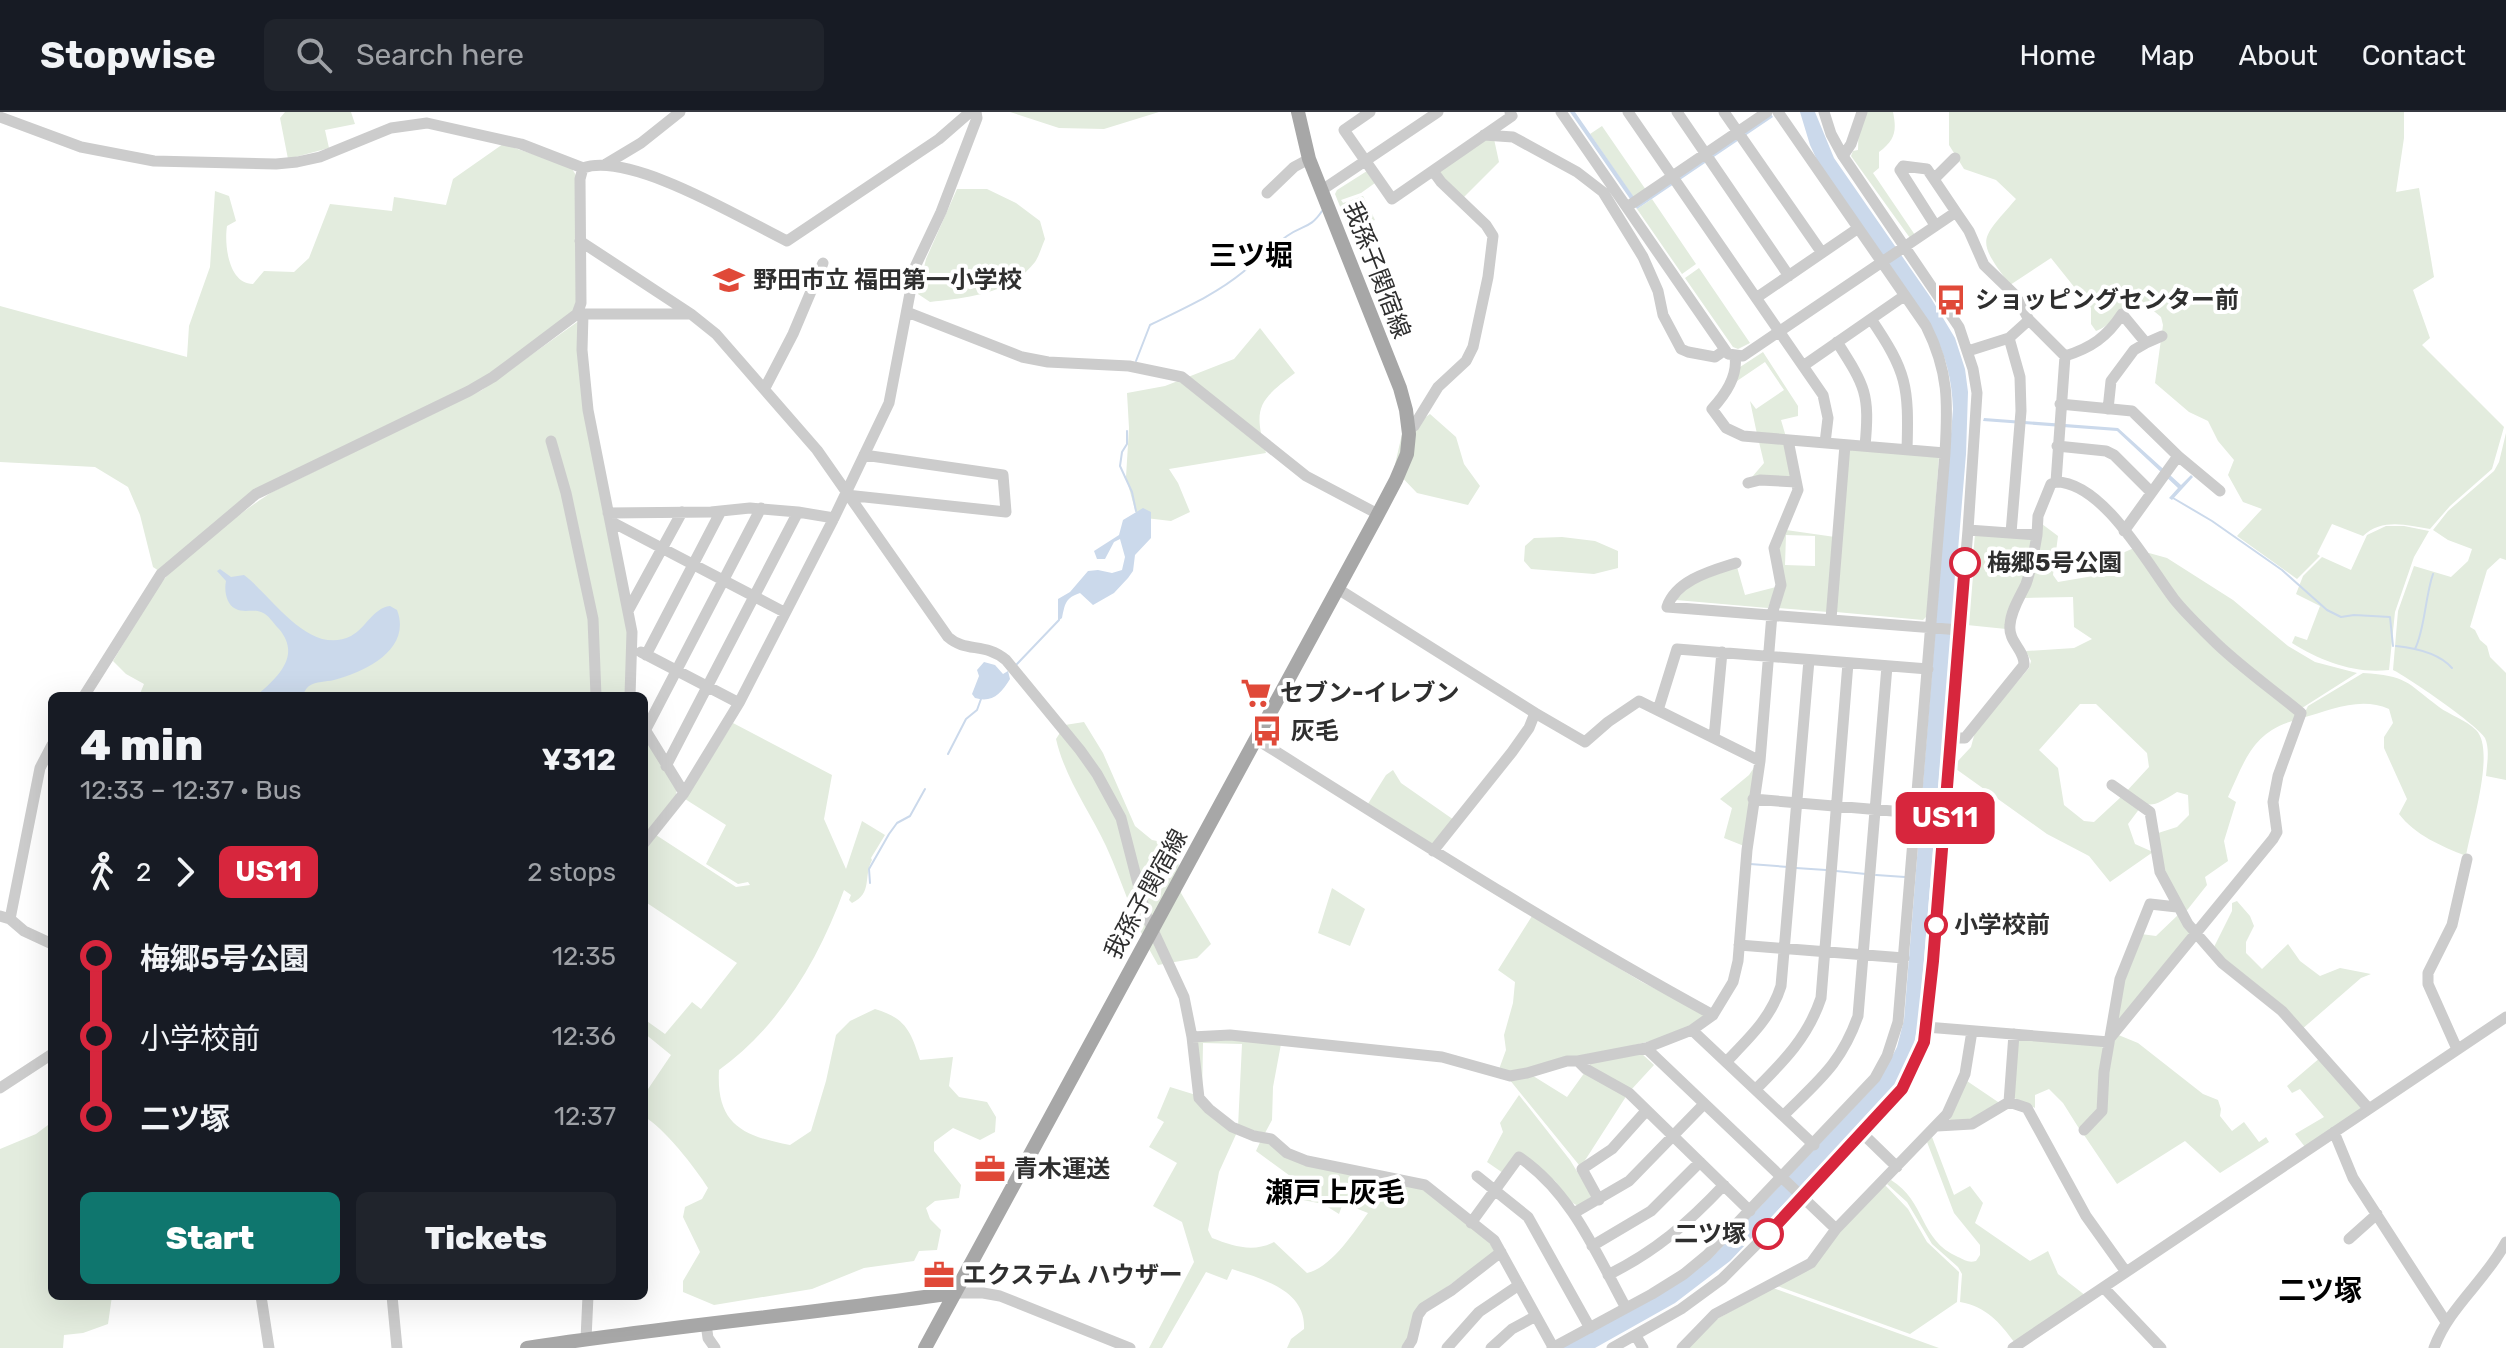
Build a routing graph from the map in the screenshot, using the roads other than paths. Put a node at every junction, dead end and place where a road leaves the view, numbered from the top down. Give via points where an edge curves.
1 (20, 112) edge
2 (680, 112) edge
3 (973, 112) edge
4 (1298, 112) edge
5 (1370, 112) edge
6 (1438, 112) edge
7 (1510, 112) edge
8 (1561, 112) edge
9 (1628, 112) edge
10 (1677, 112) edge
11 (1724, 112) edge
12 (1767, 112) edge
13 (1778, 112) edge
14 (1824, 112) edge
15 (1862, 112) edge
16 (4, 118) edge
17 (426, 118) edge
18 (1738, 132) junction
19 (1484, 135) junction
20 (1705, 154) junction
21 (1843, 156) junction
22 (1955, 158) dead end
23 (1309, 159) junction
24 (1594, 160) junction
25 (1365, 162) junction
26 (606, 164) junction
27 (1433, 171) junction
28 (1577, 172) junction
29 (582, 173) junction
30 (1672, 176) junction
31 (1934, 179) junction
32 (1322, 190) junction
33 (1267, 193) dead end
34 (1627, 207) junction
35 (1956, 212) junction
36 (1935, 225) junction
37 (1857, 229) junction
38 (580, 241) junction
39 (1902, 248) junction
40 (1822, 253) junction
41 (1882, 261) junction
42 (823, 263) dead end
43 (1789, 276) junction
44 (1677, 279) junction
45 (1658, 291) junction
46 (1904, 296) junction
47 (1756, 298) junction
48 (2126, 300) dead end
49 (581, 312) junction
50 (907, 312) junction
51 (691, 314) junction
52 (2122, 314) junction
53 (1871, 319) junction
54 (2029, 320) junction
55 (1779, 332) junction
56 (2162, 336) dead end
57 (2009, 338) junction
58 (1837, 342) junction
59 (2146, 343) junction
60 (1968, 351) junction
61 (1730, 353) junction
62 (2065, 356) junction
63 (1803, 366) junction
64 (765, 388) junction
65 (2060, 404) junction
66 (2108, 409) junction
67 (1408, 430) junction
68 (1788, 440) junction
69 (551, 441) dead end
70 (1825, 443) junction
71 (1845, 445) junction
72 (1865, 446) junction
73 (2057, 446) junction
74 (1907, 450) junction
75 (1945, 453) junction
76 (864, 455) junction
77 (2178, 456) junction
78 (1796, 482) junction
79 (2056, 482) junction
80 (1748, 483) dead end
81 (2220, 491) dead end
82 (2151, 492) junction
83 (846, 495) junction
84 (761, 508) junction
85 (721, 511) junction
86 (682, 512) junction
87 (798, 512) junction
88 (1378, 514) junction
89 (609, 517) junction
90 (834, 518) junction
91 (1968, 530) junction
92 (2124, 531) junction
93 (2011, 533) junction
94 (2037, 535) junction
95 (663, 547) junction
96 (1736, 563) dead end
97 (693, 564) junction
98 (724, 580) junction
99 (1338, 589) junction
100 (755, 597) junction
101 (629, 610) junction
102 (784, 612) junction
103 (1772, 614) junction
104 (1831, 619) junction
105 (1933, 627) junction
106 (1956, 629) junction
107 (632, 648) junction
108 (1722, 652) junction
109 (646, 655) junction
110 (1769, 655) junction
111 (1809, 660) junction
112 (1848, 663) junction
113 (1887, 666) junction
114 (1928, 669) junction
115 (677, 671) junction
116 (707, 687) junction
117 (87, 692) edge
118 (596, 692) edge
119 (630, 692) edge
120 (739, 703) junction
121 (1658, 710) junction
122 (1535, 713) junction
123 (648, 724) edge
124 (648, 735) edge
125 (1714, 738) junction
126 (1952, 738) junction
127 (1256, 739) junction
128 (48, 755) edge
129 (1760, 761) junction
130 (666, 766) junction
131 (2112, 785) dead end
132 (684, 793) junction
133 (1753, 799) junction
134 (1796, 802) junction
135 (1835, 806) junction
136 (1876, 809) junction
137 (1916, 813) junction
138 (648, 838) edge
139 (1433, 851) junction
140 (2467, 859) dead end
141 (2177, 907) junction
142 (5, 918) edge
143 (1152, 930) junction
144 (2196, 933) junction
145 (48, 942) edge
146 (1739, 945) junction
147 (1785, 949) junction
148 (1825, 952) junction
149 (1863, 956) junction
150 (1904, 958) junction
151 (1713, 1015) junction
152 (2506, 1017) edge
153 (1926, 1027) junction
154 (1692, 1030) junction
155 (1972, 1031) junction
156 (2014, 1034) junction
157 (1192, 1037) junction
158 (2110, 1040) junction
159 (1646, 1048) junction
160 (2457, 1049) junction
161 (48, 1057) edge
162 (1578, 1061) junction
163 (1726, 1062) junction
164 (0, 1088) edge
165 (1756, 1089) junction
166 (2009, 1102) junction
167 (1704, 1104) junction
168 (2369, 1109) junction
169 (1646, 1111) junction
170 (1784, 1115) junction
171 (1937, 1126) junction
172 (2084, 1130) dead end
173 (2334, 1132) junction
174 (1863, 1134) junction
175 (1672, 1136) junction
176 (1814, 1145) junction
177 (1700, 1162) junction
178 (1897, 1167) junction
179 (1477, 1176) dead end
180 (1784, 1180) junction
181 (1724, 1185) junction
182 (1496, 1190) junction
183 (1800, 1195) junction
184 (1599, 1200) junction
185 (1750, 1211) junction
186 (1574, 1213) junction
187 (2377, 1214) junction
188 (1471, 1223) junction
189 (1836, 1229) junction
190 (2349, 1239) dead end
191 (2506, 1242) edge
192 (1592, 1246) junction
193 (1501, 1252) junction
194 (2126, 1272) junction
195 (1608, 1275) junction
196 (1519, 1285) junction
197 (2104, 1288) junction
198 (953, 1293) junction
199 (262, 1300) edge
200 (392, 1300) edge
201 (588, 1300) edge
202 (1626, 1308) junction
203 (1536, 1316) junction
204 (2446, 1322) junction
205 (706, 1324) junction
206 (1590, 1328) junction
207 (1636, 1336) junction
208 (586, 1339) junction
209 (269, 1348) edge
210 (397, 1348) edge
211 (527, 1348) edge
212 (715, 1348) edge
213 (925, 1348) edge
214 (1130, 1348) edge
215 (1407, 1348) edge
216 (1447, 1348) edge
217 (1491, 1348) edge
218 (1552, 1348) edge
219 (1612, 1348) edge
220 (1643, 1348) edge
221 (1682, 1348) edge
222 (2013, 1348) edge
223 (2161, 1348) edge
224 (2434, 1348) edge

1 - 16 street
2 - 26 street
3 - 26 street via 787,241 657,176
3 - 50 street via 977,118 915,267
4 - 23 main road, 我孫子関宿線
5 - 25 street via 1344,130
6 - 25 street
7 - 19 street via 1512,116
8 - 24 street
9 - 30 street
10 - 20 street
11 - 18 street
12 - 18 street
13 - 37 street
14 - 21 street
15 - 21 street
16 - 17 street via 81,147 154,161 228,164 297,162
17 - 29 street via 521,144
18 - 20 street
18 - 40 street
19 - 27 street
19 - 28 street via 1513,137
20 - 30 street
20 - 43 street
21 - 39 street
22 - 31 street
23 - 32 main road, 我孫子関宿線
23 - 33 street
24 - 28 street
24 - 34 street
25 - 27 street via 1392,199
25 - 32 street
26 - 29 street via 594,163
27 - 67 street via 1486,225 1494,241 1473,347
28 - 45 street via 1613,204
29 - 38 street
30 - 34 street
30 - 47 street
31 - 35 street
31 - 36 street via 1927,169 1900,170
32 - 67 main road, 我孫子関宿線 via 1400,388
34 - 44 street
35 - 36 street
35 - 54 street via 1984,265 2016,296
36 - 39 street
37 - 40 street
37 - 41 street
38 - 49 street
38 - 51 street
39 - 41 street
39 - 60 street via 1949,311
40 - 43 street
41 - 46 street
41 - 55 street
42 - 64 street
43 - 47 street
44 - 45 street
44 - 61 street
45 - 61 street via 1663,315 1681,349 1715,357
46 - 53 street
46 - 75 street via 1926,326 1943,366 1948,402
47 - 55 street
48 - 52 street
49 - 51 street
49 - 89 street via 588,410
49 - 117 street via 469,391 256,494 161,574
50 - 76 street via 889,403
50 - 88 street via 1022,357 1129,366 1182,377 1306,476
51 - 64 street
52 - 59 street
52 - 62 street via 2109,334 2086,350
53 - 58 street
53 - 74 street via 1903,373 1909,409
54 - 57 street
54 - 62 street
55 - 61 street via 1743,356
55 - 63 street
56 - 59 street
57 - 60 street
57 - 93 street via 2021,400
58 - 63 street
58 - 72 street via 1868,402
59 - 66 street via 2134,350 2111,381
60 - 91 street via 1977,393
61 - 68 street via 1736,367 1726,394 1712,409 1726,428 1743,436
62 - 65 street
63 - 70 street via 1827,405
64 - 83 street via 817,450
65 - 66 street
65 - 73 street
66 - 77 street via 2132,411
67 - 88 main road, 我孫子関宿線 via 1403,465
68 - 70 street
68 - 78 street
69 - 118 street via 593,619
70 - 71 street
71 - 72 street
71 - 104 street
72 - 74 street
73 - 79 street
73 - 82 street via 2106,451
74 - 75 street
75 - 105 street
76 - 83 street
76 - 83 street via 1003,475 1006,512
77 - 81 street
77 - 82 street
78 - 80 street
78 - 103 street via 1798,490 1774,548 1781,585
79 - 92 street via 2079,487
79 - 94 street via 2038,516
82 - 92 street
83 - 90 street
83 - 143 street via 948,637 955,644 991,648 1006,660 1088,762 1121,818
84 - 85 street
84 - 87 street
84 - 98 street
85 - 86 street
85 - 97 street
86 - 89 street
86 - 95 street
87 - 90 street
87 - 100 street
88 - 99 main road, 我孫子関宿線
89 - 95 street
89 - 101 street
90 - 102 street
91 - 93 street
91 - 106 street
92 - 144 street via 2212,640 2301,713 2278,776 2273,802 2277,832
93 - 94 street
94 - 126 street via 2010,624 2024,665 1965,738
95 - 97 street
95 - 101 street
96 - 103 street via 1684,585 1667,607
97 - 98 street
97 - 109 street
98 - 100 street
98 - 115 street
99 - 122 street
99 - 127 main road, 我孫子関宿線
100 - 102 street
100 - 116 street
101 - 107 street
102 - 120 street
103 - 104 street
103 - 110 street
104 - 105 street
105 - 106 street
105 - 114 street
106 - 126 street
107 - 109 street
107 - 119 street
108 - 110 street
108 - 121 street via 1677,649
108 - 125 street
109 - 115 street
110 - 111 street
110 - 129 street
111 - 112 street
111 - 134 street
112 - 113 street
112 - 135 street
113 - 114 street
113 - 136 street
114 - 137 street
115 - 116 street
115 - 123 street
116 - 120 street
116 - 130 street
120 - 132 street
121 - 122 street via 1639,701 1585,742
121 - 125 street
122 - 139 street via 1512,752
124 - 130 street
125 - 129 street
126 - 153 street
127 - 139 street
127 - 143 main road, 我孫子関宿線
128 - 142 street via 40,768
129 - 133 street
130 - 132 street
131 - 141 street via 2150,812 2160,872
132 - 138 street
133 - 134 street
133 - 146 street
134 - 135 street
134 - 147 street
135 - 136 street
135 - 148 street
136 - 137 street
136 - 149 street
137 - 150 street
139 - 151 street
140 - 160 street via 2452,925 2428,973
141 - 144 street
141 - 158 street via 2150,904 2120,979
142 - 145 street
143 - 157 street via 1179,982
143 - 198 main road, 我孫子関宿線
144 - 158 street
144 - 168 street via 2222,963 2282,1011
146 - 147 street
146 - 151 street via 1733,982
147 - 148 street
147 - 163 street via 1775,1008
148 - 149 street
148 - 165 street via 1813,1021
149 - 150 street
149 - 170 street via 1858,1016 1844,1052
150 - 176 street via 1898,1022 1887,1056 1875,1078
151 - 154 street
152 - 160 street
153 - 155 street
153 - 174 street via 1911,1075
154 - 159 street
154 - 163 street
155 - 156 street
155 - 171 street via 1959,1092
156 - 158 street
156 - 166 street
157 - 162 street via 1230,1035 1442,1057 1510,1076
157 - 188 street via 1199,1098 1232,1127 1266,1137 1307,1161 1425,1185
158 - 172 street via 2102,1111
159 - 162 street
159 - 167 street
160 - 168 street
161 - 164 street
162 - 169 street via 1629,1093
163 - 165 street
165 - 170 street
166 - 171 street via 1972,1124
166 - 194 street via 2027,1108 2086,1216
167 - 175 street
167 - 180 street
168 - 173 street
169 - 175 street
169 - 184 street via 1612,1149 1582,1169
170 - 176 street
171 - 178 street
173 - 187 street via 2353,1178
173 - 194 street
174 - 178 street
174 - 183 street
175 - 177 street
175 - 184 street via 1629,1181
176 - 180 street
177 - 181 street
177 - 192 street via 1651,1211
178 - 189 street
179 - 182 street
180 - 183 street
180 - 185 street
181 - 185 street
181 - 195 street via 1665,1242
182 - 186 street via 1519,1157 1550,1181
182 - 188 street
182 - 206 street via 1528,1217
183 - 189 street
183 - 207 street via 1722,1279
184 - 186 street
185 - 202 street via 1684,1274
186 - 192 street
187 - 190 street
187 - 204 street
188 - 193 street
189 - 221 street via 1811,1263 1715,1314
191 - 204 street
192 - 195 street
193 - 196 street
193 - 215 street via 1423,1308
194 - 197 street
195 - 202 street
196 - 203 street
196 - 216 street via 1479,1312
197 - 222 street
197 - 223 street
198 - 205 main road
198 - 213 main road, 我孫子関宿線
198 - 214 street via 1000,1296
199 - 209 street
200 - 210 street
201 - 208 street
202 - 206 street
203 - 217 street
203 - 218 street
204 - 224 street
205 - 208 main road
205 - 212 street
206 - 218 street
207 - 219 street
207 - 220 street
208 - 211 main road

